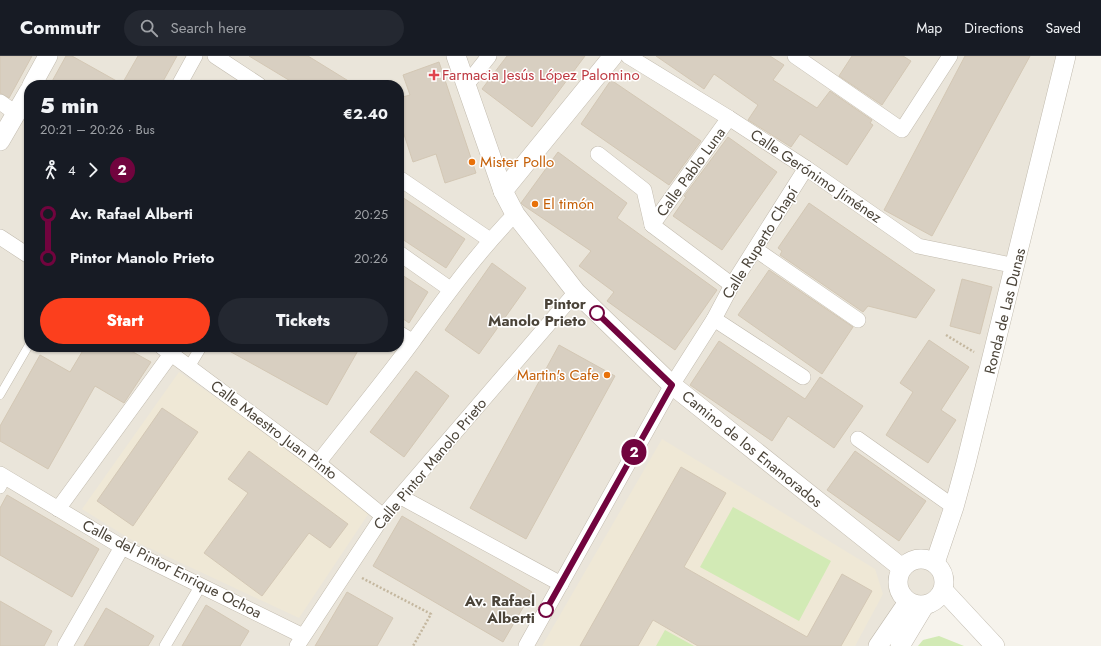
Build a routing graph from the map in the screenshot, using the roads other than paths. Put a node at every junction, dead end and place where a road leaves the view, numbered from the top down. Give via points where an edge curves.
1 (48, 56) edge
2 (195, 56) edge
3 (215, 56) edge
4 (456, 56) edge
5 (489, 56) edge
6 (613, 56) edge
7 (628, 56) edge
8 (795, 56) edge
9 (950, 56) edge
10 (1066, 56) edge
11 (35, 80) edge
12 (182, 80) edge
13 (251, 80) edge
14 (467, 84) junction
15 (24, 101) edge
16 (0, 102) edge
17 (17, 114) junction
18 (729, 118) junction
19 (0, 141) edge
20 (598, 154) dead end
21 (806, 168) junction
22 (404, 181) edge
23 (503, 191) junction
24 (515, 214) junction
25 (652, 225) junction
26 (0, 237) edge
27 (490, 240) junction
28 (755, 249) junction
29 (24, 253) edge
30 (404, 257) edge
31 (1016, 266) junction
32 (732, 285) junction
33 (450, 289) junction
34 (576, 292) junction
35 (714, 319) junction
36 (858, 320) dead end
37 (404, 334) edge
38 (414, 340) junction
39 (25, 352) edge
40 (165, 352) edge
41 (169, 352) edge
42 (198, 352) edge
43 (189, 367) junction
44 (803, 377) dead end
45 (672, 385) junction
46 (0, 395) edge
47 (858, 439) dead end
48 (318, 463) junction
49 (2, 480) edge
50 (401, 497) junction
51 (954, 507) junction
52 (58, 508) junction
53 (383, 516) junction
54 (122, 546) junction
55 (936, 563) junction
56 (902, 568) junction
57 (561, 584) junction
58 (201, 586) junction
59 (943, 590) junction
60 (916, 604) junction
61 (300, 641) edge
62 (65, 646) edge
63 (165, 646) edge
64 (526, 646) edge
65 (878, 646) edge
66 (900, 646) edge
67 (995, 646) edge

1 - 11 street
2 - 12 street
3 - 13 street
4 - 14 street, Camino de los Enamorados
5 - 14 street
6 - 23 street
7 - 18 street, Calle Gerónimo Jiménez
8 - 9 street via 902,130
10 - 31 street, Ronda de Las Dunas
14 - 23 street, Camino de los Enamorados
15 - 17 street
16 - 17 street
17 - 19 street
18 - 21 street, Calle Gerónimo Jiménez
18 - 25 street, Calle Pablo Luna
20 - 25 street via 644,190
21 - 28 street, Calle Ruperto Chapí
21 - 31 street, Calle Gerónimo Jiménez via 918,246
22 - 27 street
23 - 24 street, Camino de los Enamorados
24 - 27 street
24 - 34 street, Camino de los Enamorados
25 - 32 street
26 - 29 street
27 - 33 street
28 - 32 street, Calle Ruperto Chapí
28 - 36 street
30 - 33 street
31 - 51 street, Ronda de Las Dunas
32 - 35 street, Calle Ruperto Chapí
33 - 38 street
34 - 45 street, Camino de los Enamorados
34 - 50 street, Calle Pintor Manolo Prieto
35 - 44 street
35 - 45 street, Calle Ruperto Chapí
37 - 38 street
38 - 48 street
39 - 46 lane
40 - 52 street
41 - 43 street, Calle Maestro Juan Pinto
42 - 43 street
43 - 48 street, Calle Maestro Juan Pinto
45 - 56 street, Camino de los Enamorados
45 - 57 street, Calle Ruperto Chapí
47 - 51 street
48 - 53 street, Calle Maestro Juan Pinto
49 - 52 street, Calle del Pintor Enrique Ochoa
50 - 53 street, Calle Pintor Manolo Prieto
50 - 57 street
51 - 55 street, Ronda de Las Dunas
52 - 54 street, Calle del Pintor Enrique Ochoa
53 - 61 street, Calle Pintor Manolo Prieto
54 - 58 street, Calle del Pintor Enrique Ochoa
54 - 62 street
55 - 56 street via 922,558 907,563
55 - 59 street via 944,576
56 - 60 street via 898,583 903,597
57 - 64 street, Calle Ruperto Chapí
58 - 61 street, Calle del Pintor Enrique Ochoa
58 - 63 street
59 - 60 street via 936,601
59 - 67 street
60 - 65 street
60 - 66 street

